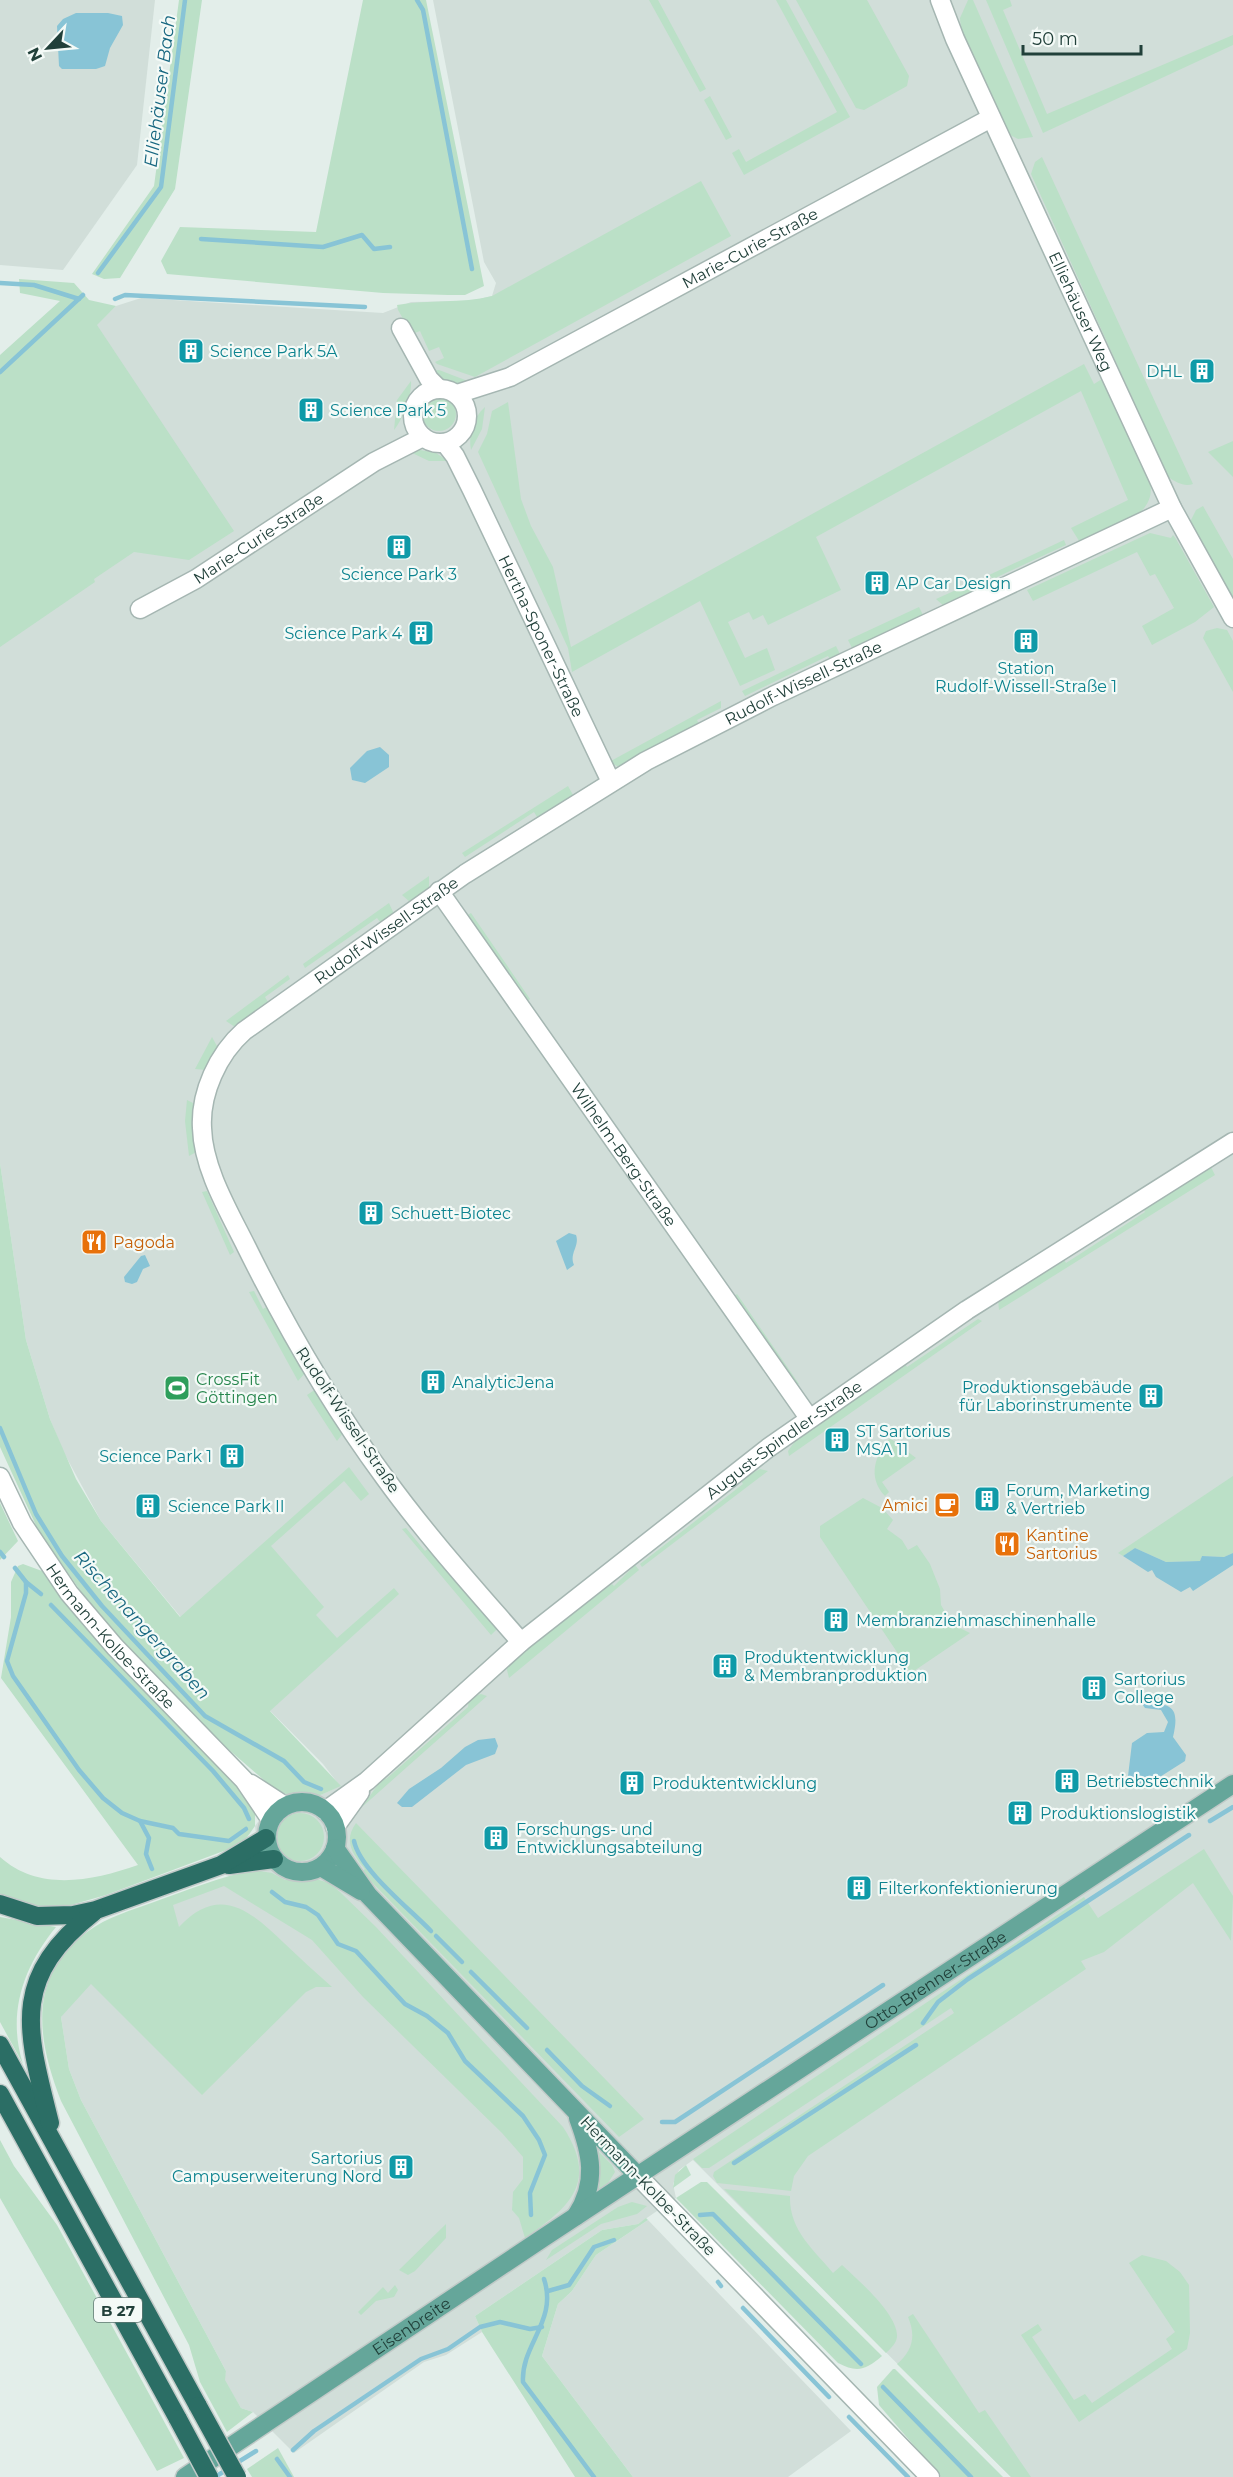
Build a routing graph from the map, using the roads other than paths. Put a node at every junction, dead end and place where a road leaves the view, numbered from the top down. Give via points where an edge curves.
1 (940, 0) edge
2 (991, 118) junction
3 (404, 335) dead end
4 (510, 377) junction
5 (431, 392) junction
6 (457, 394) junction
7 (467, 411) junction
8 (413, 420) junction
9 (423, 437) junction
10 (452, 440) junction
11 (374, 462) junction
12 (1172, 508) junction
13 (140, 609) dead end
14 (1233, 618) edge
15 (611, 782) junction
16 (439, 891) junction
17 (1233, 1142) edge
18 (809, 1418) junction
19 (0, 1477) edge
20 (521, 1642) junction
21 (244, 1779) junction
22 (367, 1781) junction
23 (1233, 1784) edge
24 (285, 1806) junction
25 (325, 1811) junction
26 (335, 1827) junction
27 (268, 1829) junction
28 (335, 1848) junction
29 (273, 1859) junction
30 (221, 1866) junction
31 (321, 1867) junction
32 (368, 1894) junction
33 (0, 1904) edge
34 (96, 1910) junction
35 (0, 2045) edge
36 (0, 2094) edge
37 (575, 2110) junction
38 (56, 2148) junction
39 (639, 2177) junction
40 (576, 2216) junction
41 (185, 2477) edge
42 (209, 2477) edge
43 (237, 2477) edge
44 (930, 2477) edge

1 - 2 street, Elliehäuser Weg
2 - 4 street, Marie-Curie-Straße
2 - 12 street, Elliehäuser Weg
3 - 5 street via 429,380
4 - 6 street, Marie-Curie-Straße
4 - 7 street, Marie-Curie-Straße
5 - 6 street
5 - 8 street via 414,407
6 - 7 street
7 - 10 street via 466,425
8 - 9 street
8 - 11 street, Marie-Curie-Straße
9 - 10 street via 430,441
9 - 11 street, Marie-Curie-Straße
10 - 15 street, Hertha-Sponer-Straße via 455,456
11 - 13 street, Marie-Curie-Straße via 196,579
12 - 14 street, Elliehäuser Weg
12 - 15 street, Rudolf-Wissell-Straße via 773,696
15 - 16 street, Rudolf-Wissell-Straße
16 - 18 street, Wilhelm-Berg-Straße
16 - 20 street, Rudolf-Wissell-Straße via 234,1040 220,1059 209,1085 202,1127 204,1147 223,1199 259,1273 317,1377 386,1480
17 - 18 street, August-Spindler-Straße via 967,1310
18 - 20 street, August-Spindler-Straße
19 - 21 street, Hermann-Kolbe-Straße via 31,1540 80,1608
20 - 22 street, August-Spindler-Straße
21 - 24 street, Hermann-Kolbe-Straße
21 - 27 street, Hermann-Kolbe-Straße
22 - 25 street, August-Spindler-Straße
22 - 26 street, August-Spindler-Straße
23 - 39 main road, Otto-Brenner-Straße
24 - 25 main road via 306,1802
24 - 27 main road
25 - 26 main road
26 - 28 main road
27 - 29 main road
27 - 30 highway
28 - 31 main road
28 - 32 main road, Hermann-Kolbe-Straße
29 - 30 highway
29 - 31 main road via 296,1872
30 - 34 highway
31 - 32 main road, Hermann-Kolbe-Straße
32 - 37 main road, Hermann-Kolbe-Straße
33 - 34 highway via 37,1916
34 - 38 highway via 67,1934 50,1955 32,2000 30,2036
35 - 38 highway, B 27
36 - 42 highway, B 27, bridge
37 - 39 main road, Hermann-Kolbe-Straße
37 - 40 main road via 590,2152 592,2172
38 - 43 highway, B 27, bridge
39 - 40 main road, Eisenbreite
39 - 44 street, Hermann-Kolbe-Straße
40 - 41 main road, Eisenbreite

